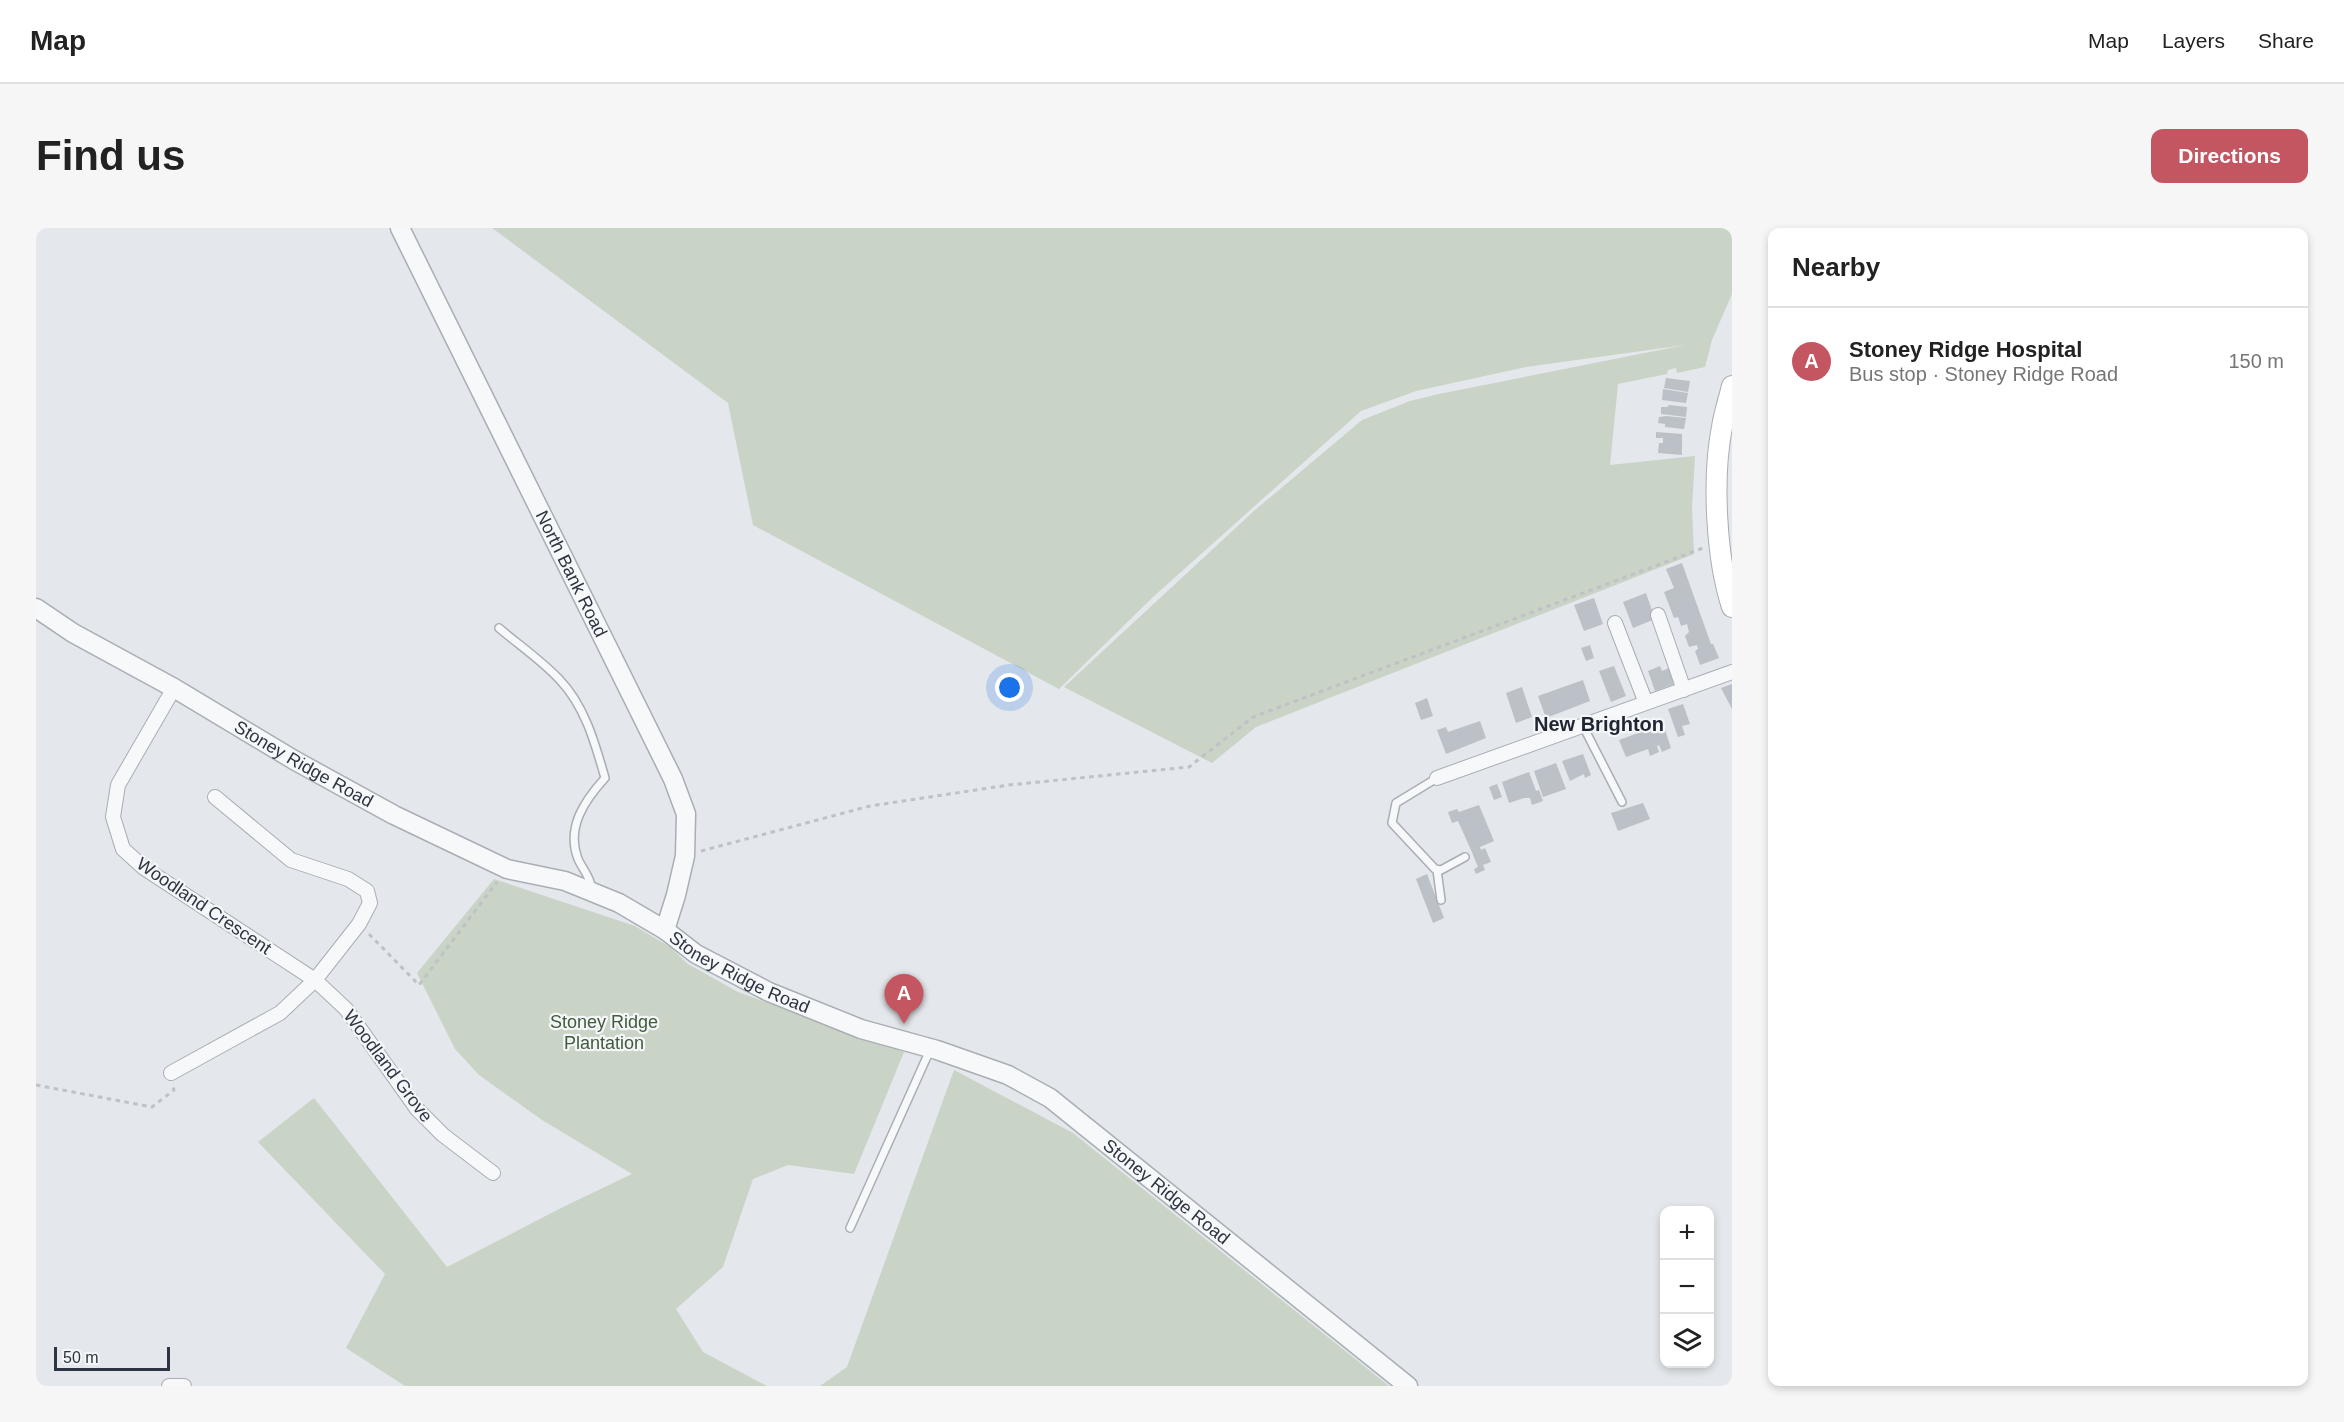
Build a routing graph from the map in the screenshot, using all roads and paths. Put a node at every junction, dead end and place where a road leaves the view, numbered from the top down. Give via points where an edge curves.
1 (400, 228) edge
2 (1732, 386) edge
3 (1720, 541) junction
4 (1732, 607) edge
5 (36, 609) edge
6 (1658, 615) dead end
7 (1616, 623) dead end
8 (499, 628) dead end
9 (1732, 672) edge
10 (174, 688) junction
11 (1684, 690) junction
12 (1646, 703) junction
13 (1583, 726) junction
14 (1437, 778) joint
15 (215, 797) dead end
16 (1622, 802) dead end
17 (684, 856) junction
18 (1465, 857) dead end
19 (507, 869) junction
20 (1437, 870) junction
21 (592, 892) junction
22 (1441, 900) dead end
23 (359, 924) junction
24 (665, 930) junction
25 (315, 980) junction
26 (931, 1048) junction
27 (171, 1073) joint
28 (36, 1085) edge
29 (493, 1173) dead end
30 (850, 1228) dead end
31 (169, 1386) edge
32 (184, 1386) edge
33 (1408, 1386) edge

1 - 17 street, North Bank Road via 673,779 686,814
2 - 3 main road via 1721,428 1716,508
3 - 4 main road
3 - 17 path via 1253,717 1189,767 1009,785 870,806
5 - 10 street, Stoney Ridge Road
6 - 11 street
7 - 12 street
8 - 21 lane via 559,679 588,724 605,778 580,812 575,850 591,879
9 - 11 street
10 - 19 street, Stoney Ridge Road via 374,804
10 - 25 street, Woodland Crescent via 118,785 113,817 123,849 144,868
11 - 12 street
12 - 13 street
13 - 14 street
13 - 16 lane
14 - 20 lane via 1396,803 1392,824
15 - 23 street via 291,860 348,879 367,891 370,903
17 - 24 street, North Bank Road
18 - 20 lane
19 - 21 street, Stoney Ridge Road via 565,881
19 - 23 path via 419,985
20 - 22 lane
21 - 24 street, Stoney Ridge Road via 620,903
23 - 25 street
24 - 26 street, Stoney Ridge Road via 696,954 769,992 861,1029
25 - 27 street via 280,1013
25 - 29 street, Woodland Grove via 346,1009 417,1109 443,1136
26 - 30 lane
26 - 33 street, Stoney Ridge Road via 1008,1075 1050,1098
27 - 28 path via 174,1090 152,1107
31 - 32 street

